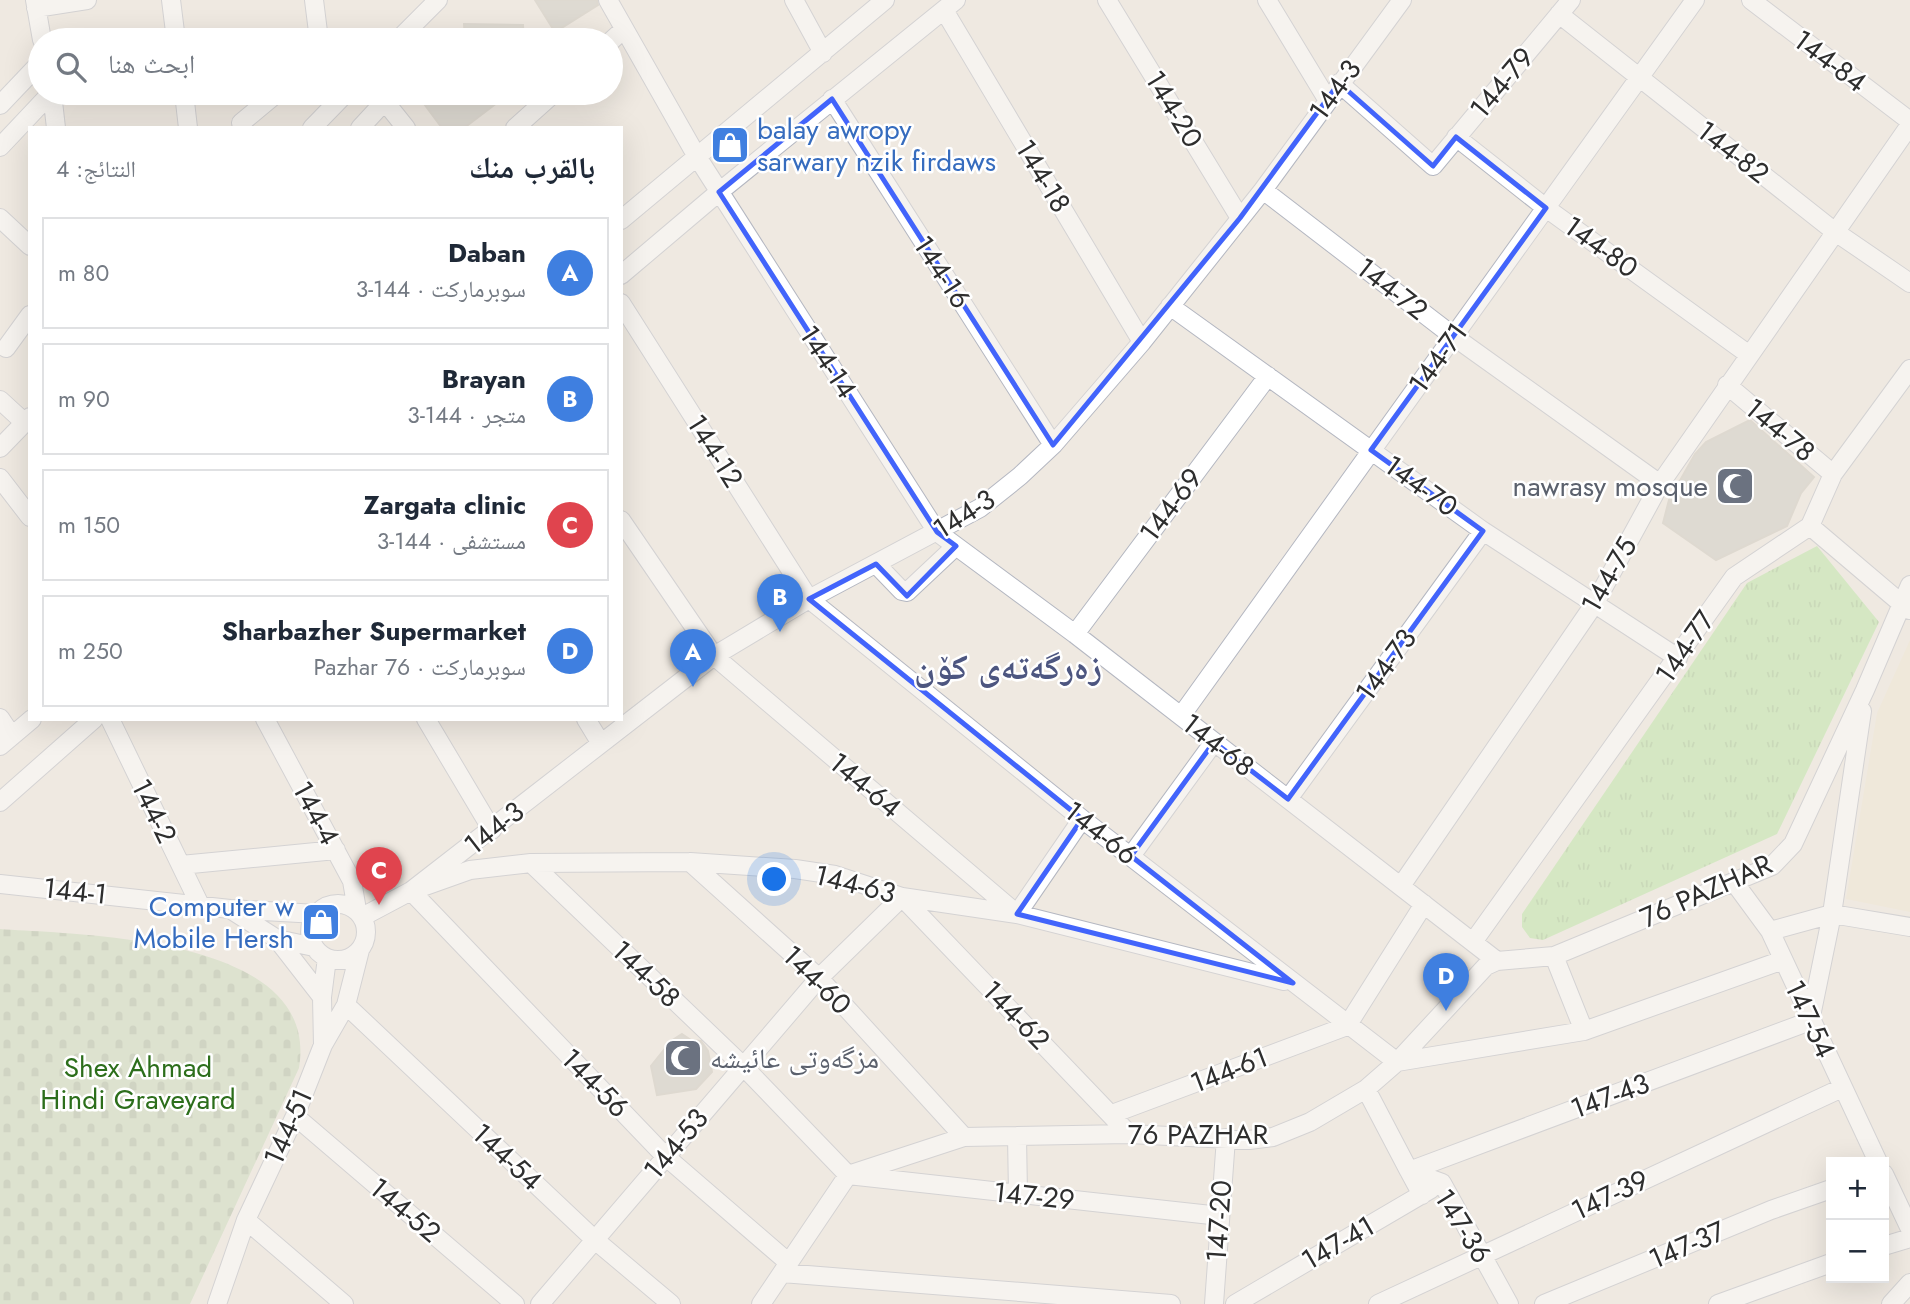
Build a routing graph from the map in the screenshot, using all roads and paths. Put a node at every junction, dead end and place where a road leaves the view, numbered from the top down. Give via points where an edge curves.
1 (87, 0) edge
2 (171, 0) edge
3 (314, 0) edge
4 (438, 0) edge
5 (608, 0) edge
6 (794, 0) edge
7 (885, 0) edge
8 (1107, 0) edge
9 (1266, 0) edge
10 (1402, 0) edge
11 (1571, 0) edge
12 (1695, 0) edge
13 (1751, 0) edge
14 (36, 4) edge
15 (950, 5) edge
16 (1559, 15) junction
17 (40, 28) edge
18 (174, 28) edge
19 (318, 28) edge
20 (410, 28) edge
21 (615, 28) edge
22 (623, 44) edge
23 (823, 53) junction
24 (28, 76) edge
25 (1639, 78) junction
26 (1339, 83) junction
27 (832, 99) junction
28 (1327, 99) junction
29 (0, 105) edge
30 (40, 105) edge
31 (53, 105) edge
32 (185, 105) edge
33 (262, 105) edge
34 (326, 105) edge
35 (334, 105) edge
36 (376, 105) edge
37 (388, 105) edge
38 (541, 105) edge
39 (327, 112) junction
40 (241, 122) dead end
41 (1910, 123) edge
42 (56, 126) edge
43 (188, 126) edge
44 (314, 126) edge
45 (361, 126) edge
46 (404, 126) edge
47 (517, 126) edge
48 (1457, 137) junction
49 (0, 147) edge
50 (696, 155) junction
51 (1263, 190) junction
52 (719, 192) junction
53 (1546, 208) junction
54 (0, 218) edge
55 (623, 218) edge
56 (1240, 218) junction
57 (1834, 232) junction
58 (28, 244) edge
59 (623, 273) edge
60 (1910, 283) edge
61 (623, 306) edge
62 (1170, 306) junction
63 (28, 318) edge
64 (1453, 336) junction
65 (1142, 342) junction
66 (6, 348) dead end
67 (1748, 354) junction
68 (1910, 369) edge
69 (1268, 376) junction
70 (1727, 385) junction
71 (0, 400) edge
72 (27, 419) edge
73 (1053, 445) junction
74 (0, 448) edge
75 (1371, 450) junction
76 (1833, 474) junction
77 (0, 478) edge
78 (1660, 484) junction
79 (23, 492) edge
80 (28, 510) edge
81 (623, 523) edge
82 (1810, 526) junction
83 (1483, 531) junction
84 (937, 532) junction
85 (956, 546) junction
86 (876, 564) junction
87 (1910, 584) edge
88 (809, 600) junction
89 (1595, 603) junction
90 (1905, 613) edge
91 (1075, 634) junction
92 (713, 656) junction
93 (1678, 658) junction
94 (1865, 690) junction
95 (1181, 716) junction
96 (0, 718) edge
97 (30, 721) edge
98 (92, 721) edge
99 (111, 721) edge
100 (266, 721) edge
101 (427, 721) edge
102 (587, 721) edge
103 (6, 741) edge
104 (600, 742) junction
105 (1214, 742) junction
106 (1288, 799) junction
107 (0, 802) edge
108 (1082, 818) junction
109 (492, 831) junction
110 (336, 850) junction
111 (1130, 856) junction
112 (690, 862) junction
113 (531, 863) junction
114 (181, 865) junction
115 (1734, 882) junction
116 (0, 884) edge
117 (1401, 886) junction
118 (408, 893) junction
119 (902, 897) junction
120 (199, 903) junction
121 (1424, 904) junction
122 (230, 909) junction
123 (317, 914) junction
124 (1017, 914) junction
125 (1832, 914) junction
126 (1910, 927) edge
127 (361, 928) junction
128 (1770, 930) junction
129 (277, 939) junction
130 (1473, 942) junction
131 (321, 952) junction
132 (1554, 957) junction
133 (1783, 960) junction
134 (1497, 961) junction
135 (819, 978) junction
136 (1293, 983) junction
137 (322, 997) junction
138 (345, 1005) junction
139 (1810, 1021) junction
140 (1347, 1026) junction
141 (1584, 1031) junction
142 (323, 1045) junction
143 (1396, 1062) junction
144 (742, 1065) junction
145 (1842, 1088) junction
146 (1366, 1089) junction
147 (1112, 1114) junction
148 (295, 1116) junction
149 (1129, 1134) junction
150 (1017, 1136) junction
151 (964, 1137) junction
152 (1226, 1138) junction
153 (666, 1156) junction
154 (1876, 1157) edge
155 (848, 1175) junction
156 (1431, 1179) junction
157 (1889, 1185) edge
158 (1826, 1191) edge
159 (1018, 1194) junction
160 (1220, 1216) junction
161 (246, 1220) junction
162 (1910, 1229) edge
163 (1910, 1238) edge
164 (595, 1240) junction
165 (1889, 1244) edge
166 (1482, 1254) junction
167 (1826, 1265) edge
168 (786, 1268) junction
169 (1910, 1283) edge
170 (217, 1304) edge
171 (344, 1304) edge
172 (515, 1304) edge
173 (540, 1304) edge
174 (671, 1304) edge
175 (761, 1304) edge
176 (1171, 1304) edge
177 (1214, 1304) edge
178 (1235, 1304) edge
179 (1378, 1304) edge
180 (1509, 1304) edge
181 (1544, 1304) edge
182 (1718, 1304) edge
183 (1891, 1304) edge

1 - 14 street
2 - 18 street
3 - 19 street
4 - 20 street
5 - 21 street, 144-14
6 - 23 street
7 - 23 street
8 - 56 street, 144-20
9 - 28 street
10 - 26 street, 144-3
11 - 16 street, 144-79
12 - 25 street, 144-71
13 - 41 street, 144-84
14 - 17 street
15 - 27 street
15 - 65 street, 144-18
16 - 25 street, 144-82
16 - 48 street, 144-79
22 - 50 street, 144-14
23 - 50 street
24 - 29 street
25 - 53 street, 144-71
25 - 57 street, 144-82
26 - 28 street, 144-3
26 - 48 street, 144-79 via 1433,166
27 - 52 street
27 - 73 street, 144-16
28 - 51 street, 144-3
30 - 49 street
31 - 42 street
32 - 43 street
33 - 40 street
34 - 39 street
35 - 39 street
36 - 45 street
37 - 46 street
38 - 47 street
39 - 44 street
41 - 57 street, 144-75
48 - 53 street, 144-80
50 - 52 street, 144-14
50 - 55 street
51 - 56 street, 144-3
51 - 64 street, 144-72
52 - 59 street
52 - 84 street, 144-14
53 - 64 street, 144-71
53 - 67 street, 144-80
54 - 58 street
56 - 62 street, 144-3
57 - 60 street, 144-82
57 - 67 street, 144-75
61 - 88 street, 144-12
62 - 65 street, 144-3
62 - 69 street, 144-70
63 - 66 street
64 - 75 street, 144-71
64 - 78 street, 144-72
65 - 73 street, 144-3
67 - 70 street, 144-75
68 - 76 street
69 - 75 street, 144-70
69 - 91 street, 144-69
70 - 76 street, 144-78
70 - 78 street, 144-75
71 - 72 street
72 - 74 street
73 - 84 street, 144-3 via 980,508
75 - 83 street, 144-70
75 - 95 street, 144-71
76 - 82 street
77 - 79 street
78 - 89 street, 144-75
79 - 80 street
81 - 92 street, 144-64
82 - 90 street
82 - 93 street, 144-77 via 1734,577
83 - 89 street, 144-70
83 - 106 street, 144-73
84 - 85 street, 144-68
84 - 86 street, 144-3
85 - 86 street via 907,592
85 - 91 street, 144-68
86 - 88 street, 144-3
87 - 90 street, 76 PAZHAR
88 - 92 street, 144-3
88 - 108 street, 144-66
89 - 93 street, 144-70
89 - 117 street, 144-75
90 - 94 street, 76 PAZHAR
91 - 95 street, 144-68
92 - 104 street, 144-3
92 - 124 street, 144-64
93 - 130 street, 144-77
94 - 115 street, 76 PAZHAR via 1793,844 1772,866
94 - 125 street
95 - 105 street, 144-68
96 - 103 street
97 - 103 street
98 - 107 street
99 - 114 street, 144-2
100 - 110 street, 144-4
101 - 109 street
102 - 104 street
104 - 109 street, 144-3
105 - 106 street, 144-68
105 - 111 street
106 - 117 street, 144-68
108 - 111 street, 144-66
108 - 124 street
109 - 118 street, 144-3
110 - 114 street
110 - 127 street, 144-4 via 352,881
111 - 136 street, 144-66
112 - 113 street, 144-63
112 - 119 street, 144-63 via 835,875
112 - 135 street, 144-60
113 - 118 street, 144-63 via 470,870
113 - 144 street, 144-58
114 - 120 street, 144-2
115 - 128 street, 147-54
115 - 132 street, 76 PAZHAR
116 - 120 street, 144-1
117 - 121 street, 144-68
118 - 127 street, 144-3
118 - 153 street, 144-56
119 - 124 street, 144-63
119 - 135 street, 144-53
119 - 147 street, 144-62
120 - 122 street, 144-1
121 - 130 street, 144-68
121 - 140 street
122 - 123 street, 144-1
122 - 129 street
123 - 127 street, 144-1 via 340,904
123 - 131 street via 310,930
124 - 136 street, 144-63
125 - 126 street
125 - 128 street
125 - 139 street
127 - 131 street via 345,959
127 - 138 street, 144-51
128 - 133 street, 147-54
129 - 131 street
129 - 137 street
130 - 134 street, 144-68
131 - 137 street
132 - 134 street, 76 PAZHAR
132 - 141 street
133 - 139 street, 147-54
133 - 141 street
134 - 143 street, 76 PAZHAR via 1474,976
135 - 144 street, 144-53
135 - 151 street, 144-60
136 - 140 street, 144-66
137 - 142 street
138 - 142 street, 144-51
138 - 164 street, 144-54
139 - 145 street, 147-54
139 - 156 street, 147-43
140 - 143 street, 144-66
140 - 147 street, 144-61
141 - 143 street
142 - 148 street, 144-51
143 - 146 street, 76 PAZHAR
144 - 153 street, 144-53
144 - 155 street, 144-58
145 - 154 street, 147-54
145 - 166 street, 147-39
146 - 152 street, 76 PAZHAR via 1320,1117 1273,1137
146 - 156 street, 147-36 via 1409,1171
147 - 149 street, 144-62
148 - 161 street, 144-51
148 - 172 street, 144-52
149 - 150 street, 76 PAZHAR
149 - 152 street, 76 PAZHAR
150 - 151 street, 76 PAZHAR
150 - 159 street
151 - 155 street, 76 PAZHAR
152 - 160 street, 147-20
153 - 164 street, 144-53
153 - 168 street, 144-56
155 - 159 street, 147-29
155 - 168 street
156 - 166 street, 147-36
156 - 178 street, 147-41
157 - 162 street
158 - 181 street, 147-37
159 - 160 street, 147-29
160 - 177 street, 147-20
161 - 170 street, 144-51
161 - 171 street
163 - 165 street
164 - 173 street, 144-53
164 - 174 street, 144-54
166 - 179 street, 147-39
166 - 180 street, 147-36
167 - 182 street
168 - 175 street
168 - 176 street
169 - 183 street

